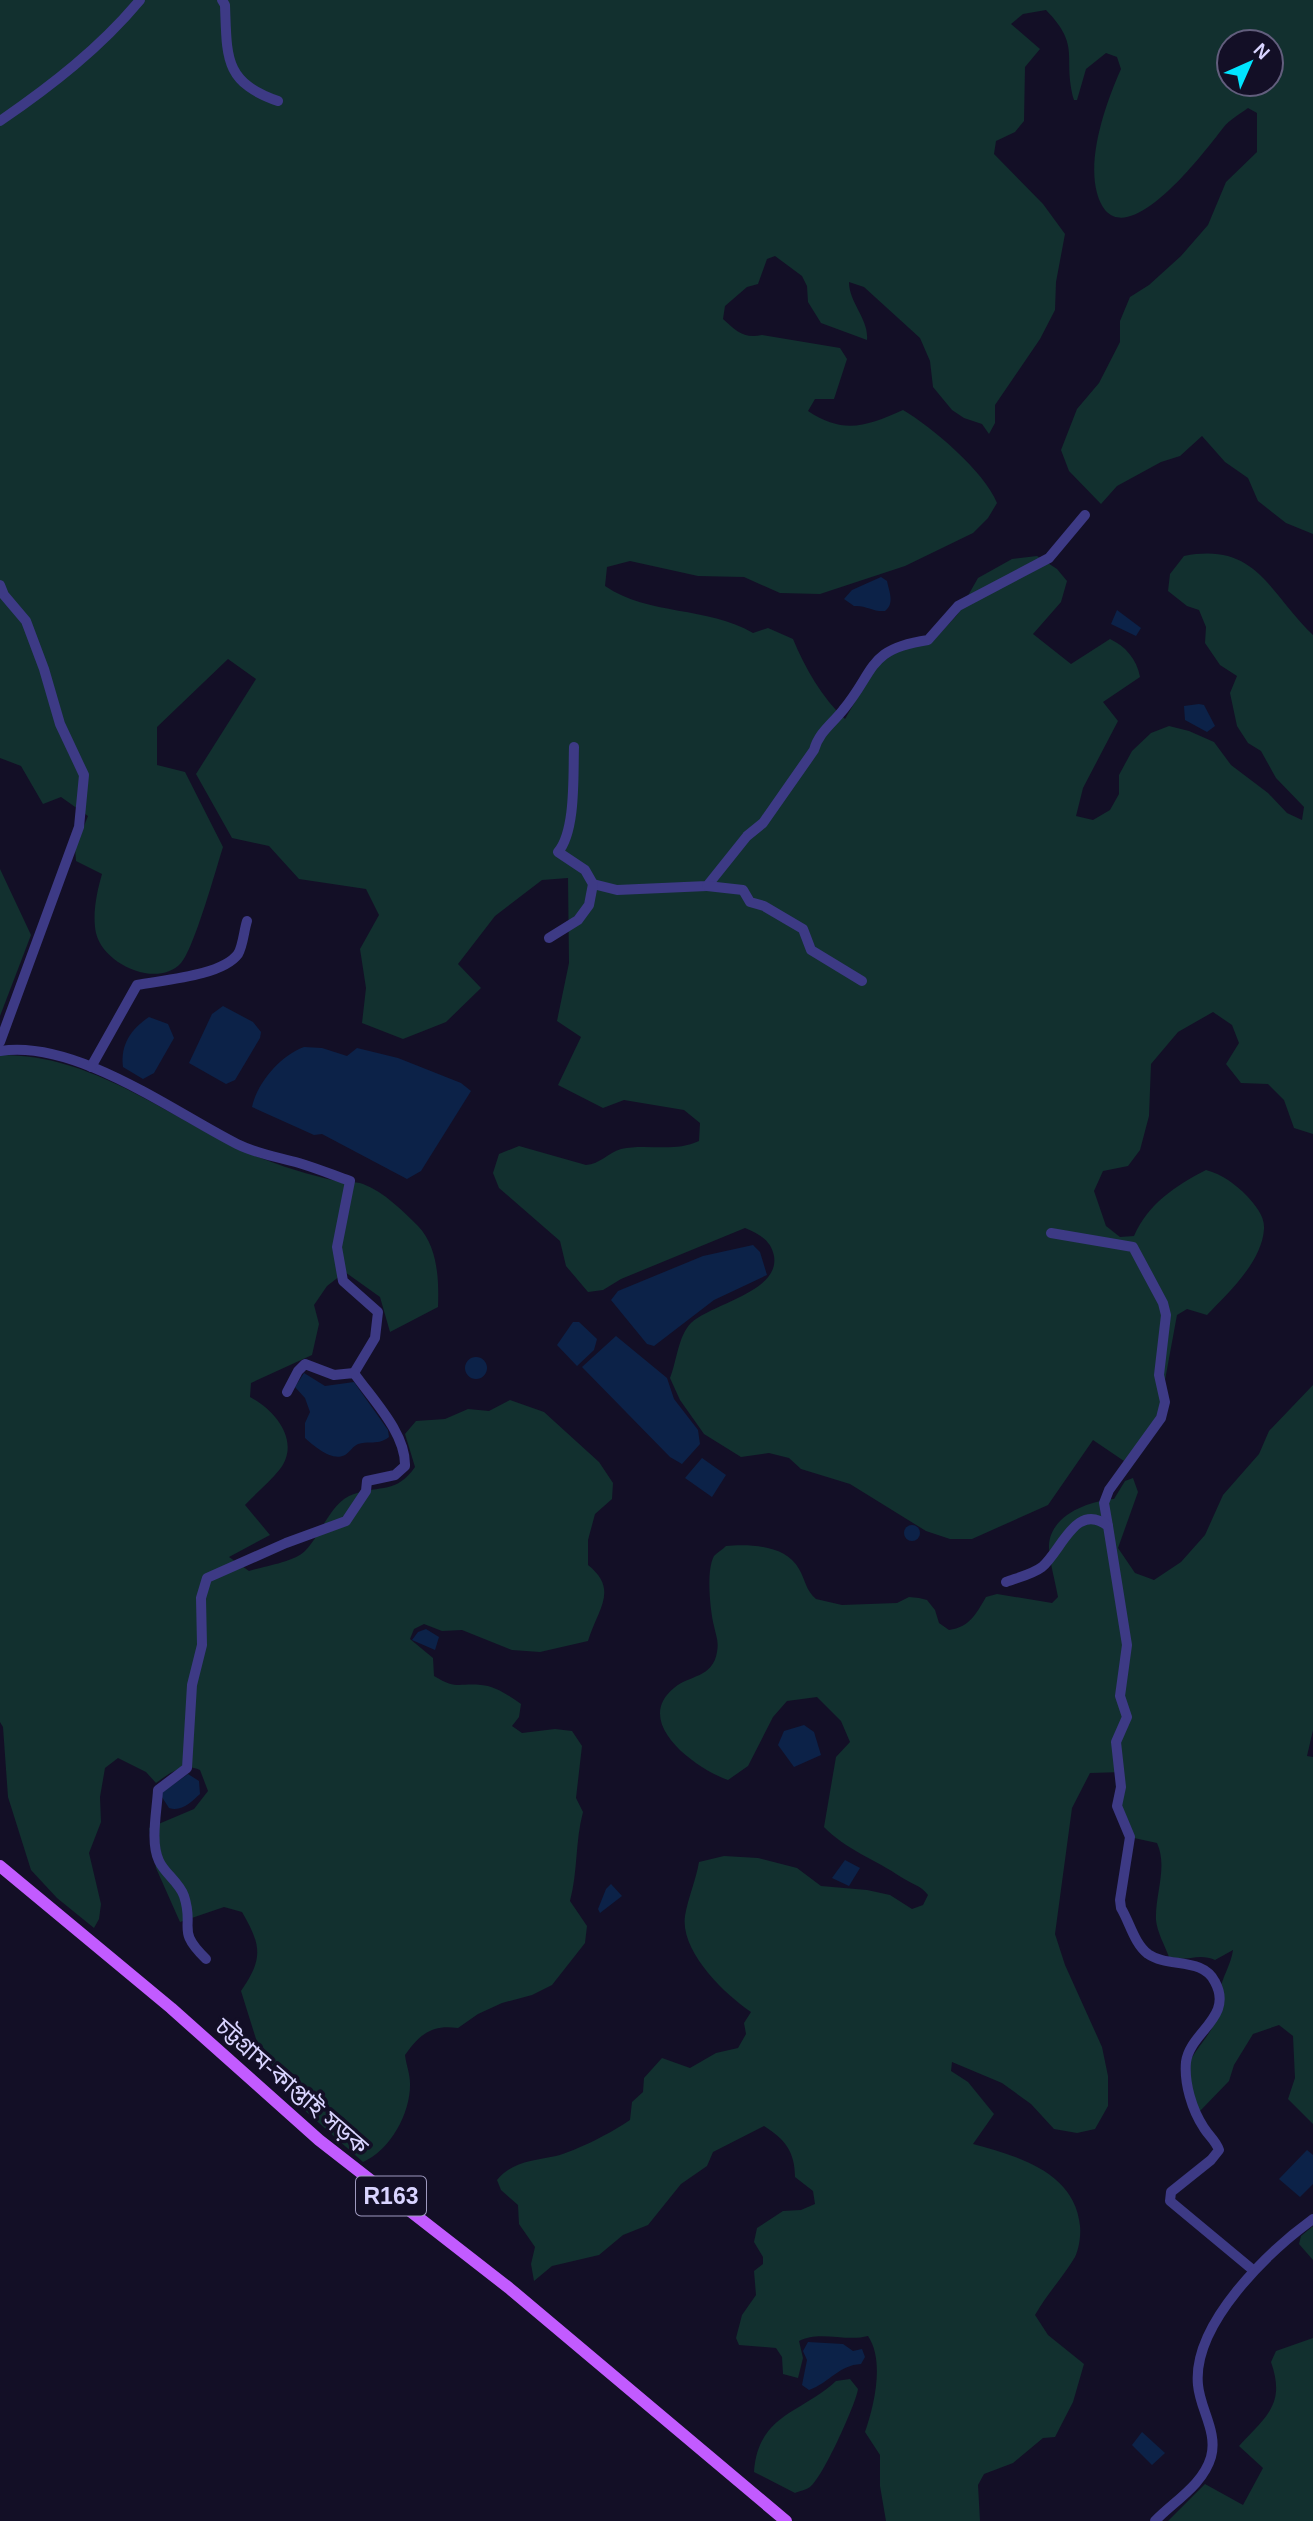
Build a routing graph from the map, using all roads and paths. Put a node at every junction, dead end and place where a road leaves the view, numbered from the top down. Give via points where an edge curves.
1 (140, 0) edge
2 (222, 0) edge
3 (278, 101) dead end
4 (0, 121) edge
5 (1085, 515) dead end
6 (0, 585) edge
7 (574, 747) dead end
8 (593, 884) junction
9 (707, 886) junction
10 (247, 921) dead end
11 (549, 938) dead end
12 (862, 981) dead end
13 (0, 1042) edge
14 (0, 1051) edge
15 (91, 1068) junction
16 (1051, 1233) dead end
17 (354, 1373) junction
18 (287, 1392) dead end
19 (1108, 1526) junction
20 (1006, 1583) dead end
21 (0, 1866) edge
22 (206, 1959) dead end
23 (1313, 2219) edge
24 (1253, 2270) junction
25 (786, 2521) edge
26 (1155, 2521) edge

1 - 4 street via 115,30
2 - 3 street via 230,59 237,73 245,87
5 - 9 street via 1049,558 958,606 928,640 900,644 877,659 769,815
6 - 13 street via 26,621 60,724 85,775 79,827
7 - 8 street via 571,816 565,844 558,852 585,870
8 - 9 street via 617,890
8 - 11 street via 589,905 578,920
9 - 12 street via 743,890 750,902 803,929 811,950
10 - 15 street via 238,953 223,964 204,973 137,985
14 - 15 street via 43,1052
15 - 17 street via 172,1105 237,1144 350,1181 337,1247 343,1281 378,1312 374,1338
16 - 19 street via 1133,1247 1166,1315 1159,1362 1165,1402 1161,1418 1110,1490 1104,1503
17 - 18 street via 334,1375 306,1364
17 - 22 street via 390,1425 405,1454 405,1466 395,1475 367,1481 366,1491 346,1521 207,1578 201,1598 202,1645 192,1685 187,1768 158,1790 155,1833 158,1859 185,1899 187,1937
19 - 20 street via 1084,1519 1073,1525 1041,1568
19 - 24 street via 1127,1645 1120,1696 1127,1717 1116,1742 1121,1787 1117,1805 1130,1837 1121,1908 1146,1952 1168,1962 1198,1967 1215,1980 1219,1992 1216,2018 1192,2048 1186,2070 1194,2106 1219,2150 1171,2192 1170,2201
21 - 25 main road, চট্টগ্রাম-কাপ্তাই সড়ক / R163 via 171,2008 319,2140 534,2309
23 - 24 street
24 - 26 street via 1212,2328 1198,2373 1211,2456 1196,2483

